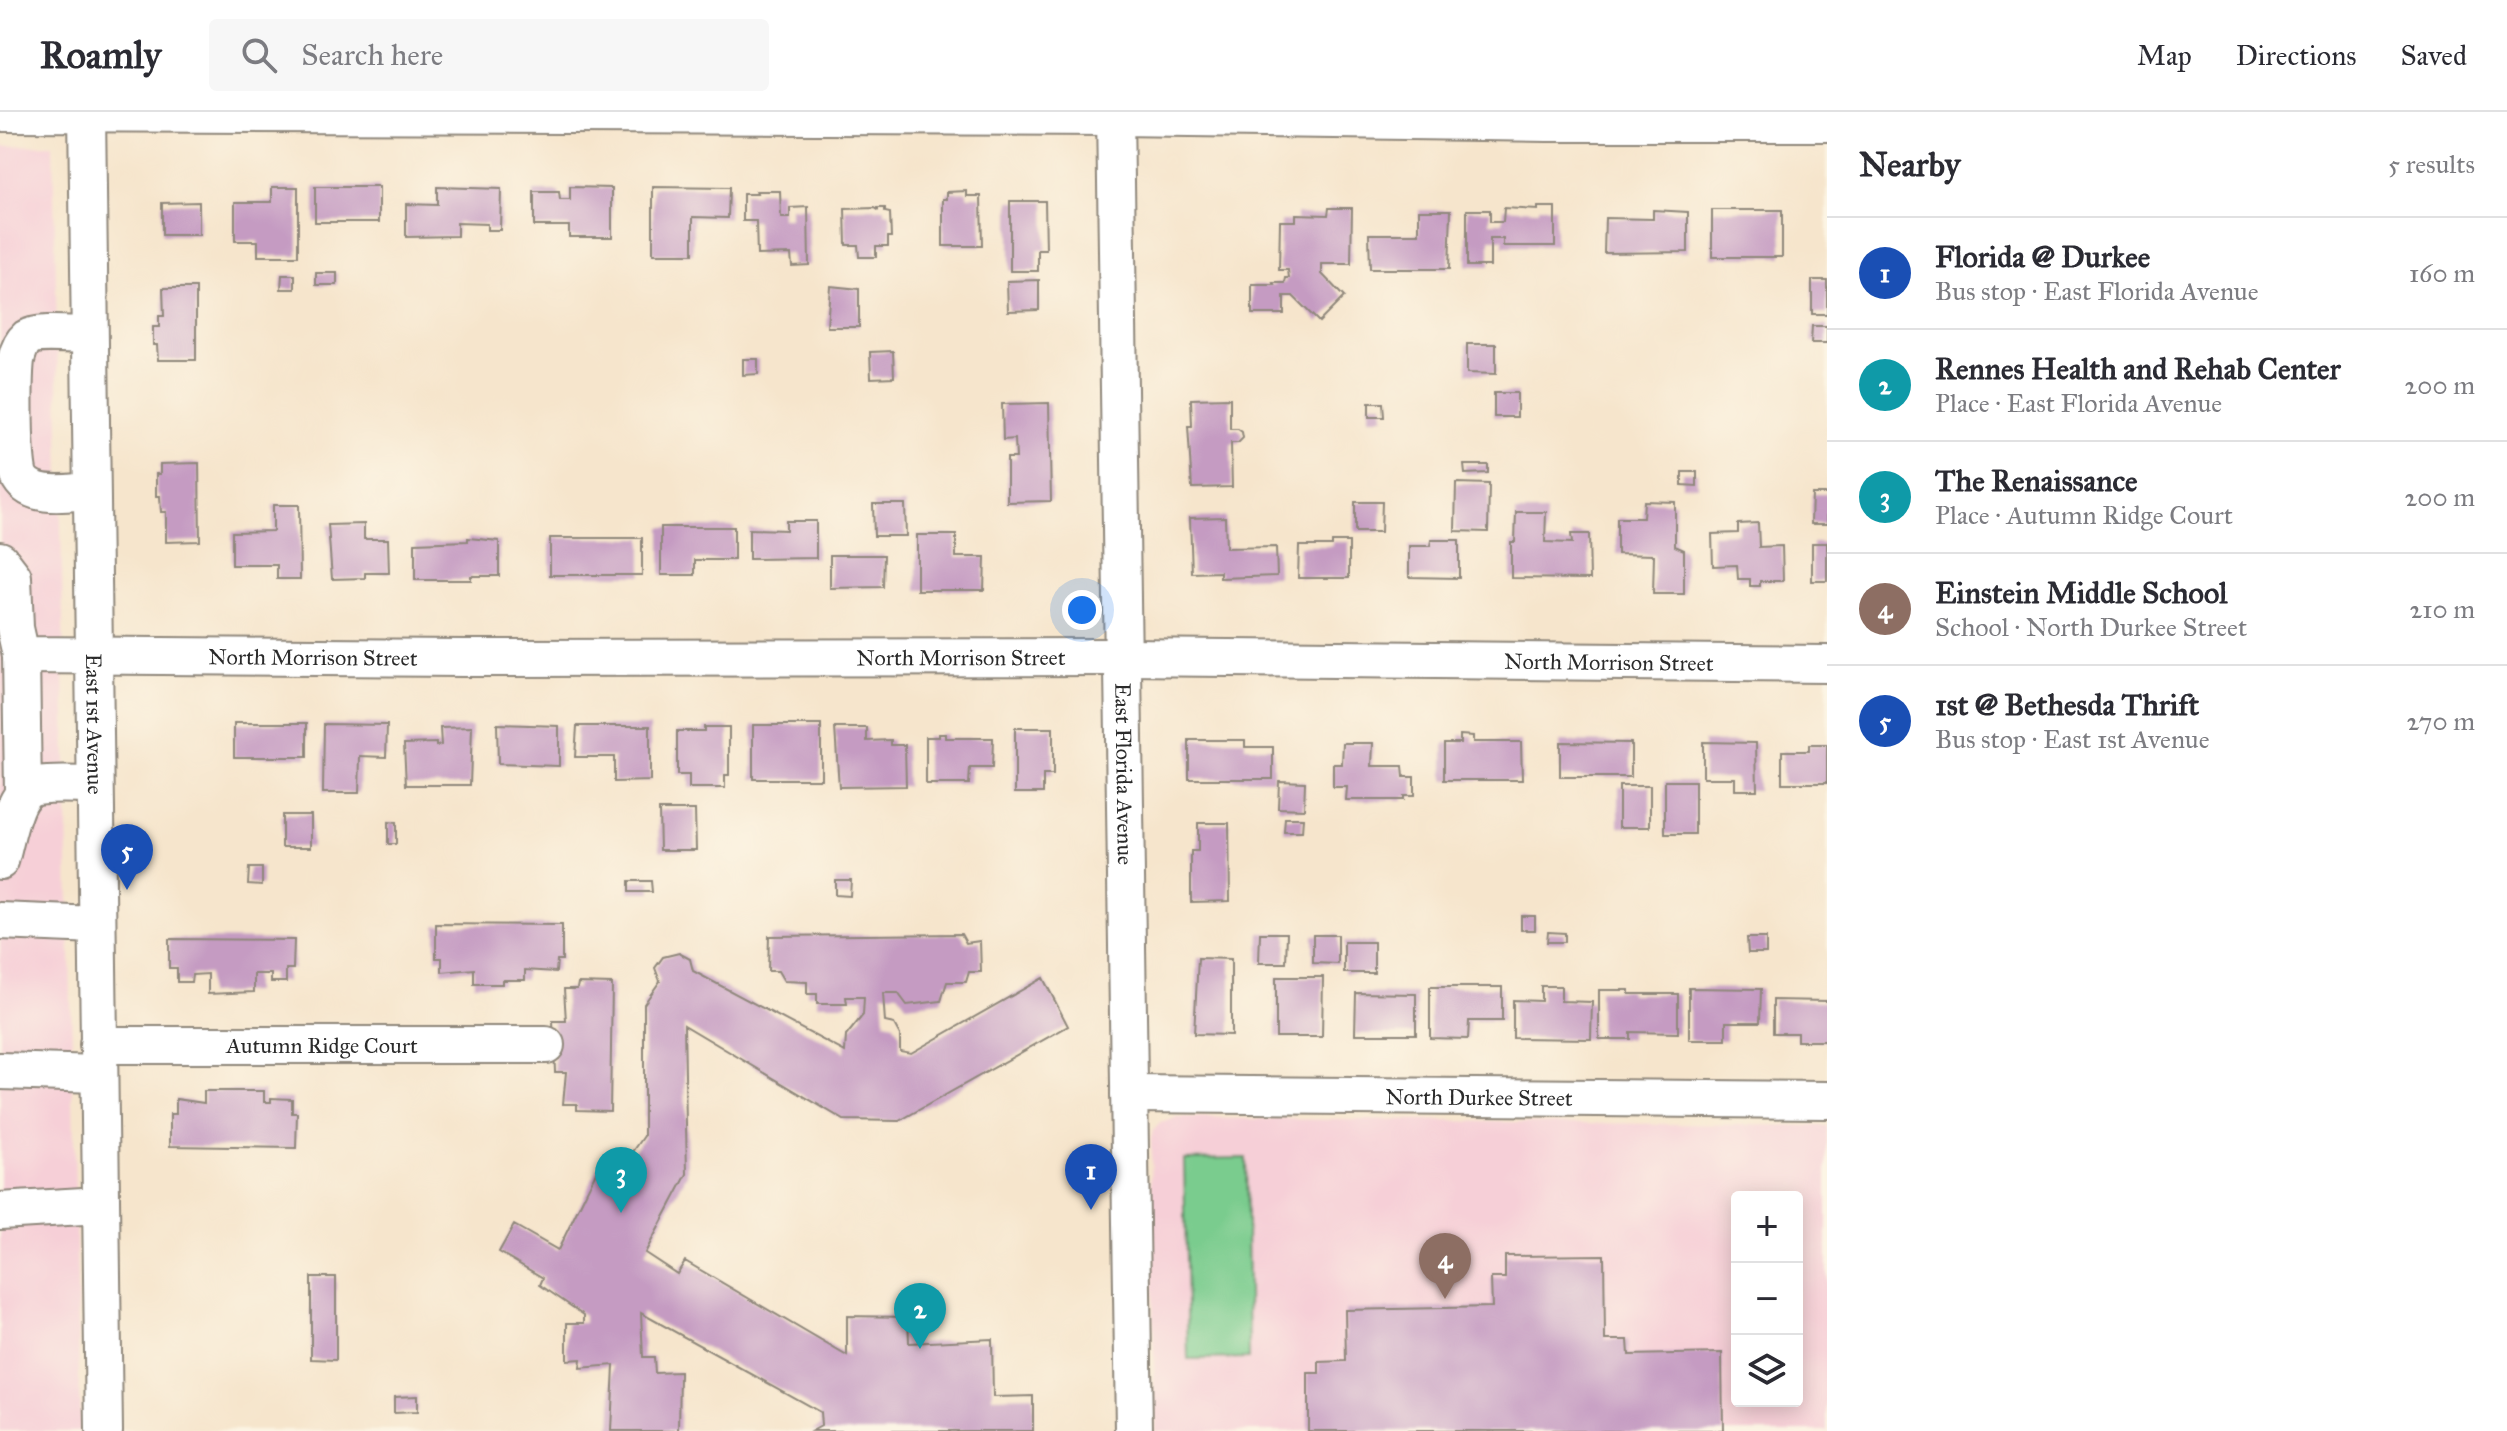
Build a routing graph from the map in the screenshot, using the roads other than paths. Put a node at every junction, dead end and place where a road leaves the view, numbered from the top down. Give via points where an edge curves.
1 (0, 113) edge
2 (87, 113) edge
3 (1116, 114) edge
4 (1827, 123) edge
5 (88, 335) junction
6 (90, 491) junction
7 (0, 560) edge
8 (21, 655) junction
9 (93, 655) junction
10 (1124, 657) junction
11 (1827, 664) edge
12 (94, 785) junction
13 (23, 792) junction
14 (0, 861) edge
15 (0, 921) edge
16 (96, 925) junction
17 (546, 1045) dead end
18 (98, 1060) junction
19 (0, 1071) edge
20 (1129, 1094) junction
21 (1827, 1100) edge
22 (100, 1205) junction
23 (0, 1211) edge
24 (104, 1431) edge
25 (1134, 1431) edge

1 - 2 street
2 - 3 street
2 - 5 street, East 1st Avenue
3 - 4 street
3 - 10 street, East Florida Avenue
5 - 6 street, East 1st Avenue
5 - 6 street via 31,335 22,343 16,359 16,460 21,479 34,489
6 - 9 street, East 1st Avenue
7 - 8 street via 13,577
8 - 9 street, North Morrison Street
8 - 13 street
9 - 10 street, North Morrison Street
9 - 12 street, East 1st Avenue
10 - 11 street, North Morrison Street
10 - 20 street, East Florida Avenue
12 - 13 street via 34,786
12 - 16 street, East 1st Avenue
13 - 14 street
15 - 16 street
16 - 18 street, East 1st Avenue
17 - 18 street, Autumn Ridge Court
18 - 19 street, Autumn Ridge Court
18 - 22 street, East 1st Avenue
20 - 21 street, North Durkee Street
20 - 25 street, East Florida Avenue
22 - 23 street
22 - 24 street, East 1st Avenue

